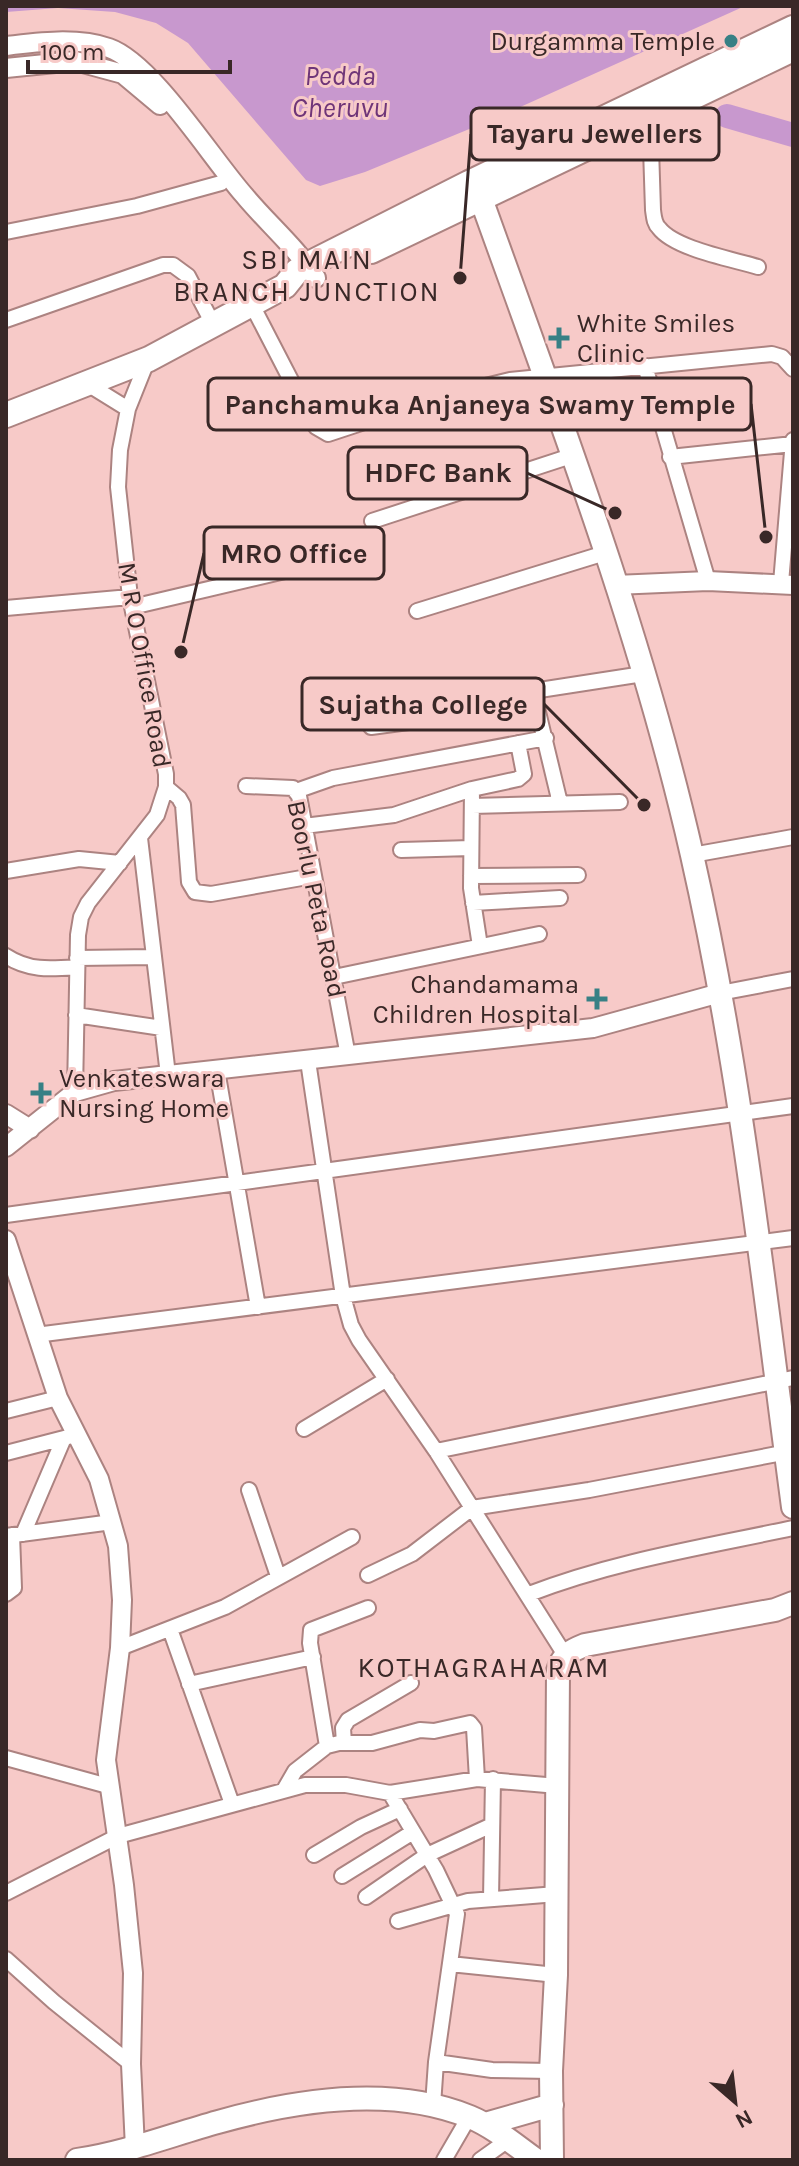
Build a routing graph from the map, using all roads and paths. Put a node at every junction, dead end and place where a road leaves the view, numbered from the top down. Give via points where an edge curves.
1 (793, 28) edge
2 (6, 46) edge
3 (793, 49) edge
4 (6, 68) edge
5 (650, 117) junction
6 (221, 183) junction
7 (478, 189) junction
8 (6, 232) edge
9 (758, 267) dead end
10 (302, 277) junction
11 (252, 305) junction
12 (6, 320) edge
13 (214, 326) junction
14 (149, 359) junction
15 (645, 366) junction
16 (793, 369) edge
17 (543, 376) junction
18 (86, 383) junction
19 (128, 409) junction
20 (6, 415) edge
21 (793, 442) edge
22 (571, 456) junction
23 (670, 457) junction
24 (791, 479) edge
25 (372, 521) dead end
26 (366, 552) dead end
27 (605, 553) junction
28 (708, 581) junction
29 (787, 584) edge
30 (615, 585) junction
31 (131, 602) junction
32 (6, 608) edge
33 (417, 611) dead end
34 (643, 674) junction
35 (337, 687) dead end
36 (536, 705) junction
37 (546, 738) junction
38 (518, 743) junction
39 (246, 786) dead end
40 (166, 787) junction
41 (472, 789) junction
42 (296, 791) junction
43 (620, 802) dead end
44 (560, 803) junction
45 (472, 806) junction
46 (304, 826) junction
47 (793, 837) edge
48 (140, 838) junction
49 (471, 848) junction
50 (401, 850) dead end
51 (692, 855) junction
52 (120, 863) junction
53 (6, 871) edge
54 (578, 875) dead end
55 (313, 876) junction
56 (471, 876) junction
57 (560, 898) dead end
58 (473, 903) junction
59 (539, 934) dead end
60 (480, 946) junction
61 (6, 956) edge
62 (154, 957) junction
63 (77, 962) junction
64 (334, 977) junction
65 (793, 979) edge
66 (720, 993) junction
67 (76, 1015) junction
68 (162, 1028) junction
69 (348, 1056) junction
70 (308, 1061) junction
71 (217, 1070) junction
72 (168, 1075) junction
73 (75, 1092) junction
74 (793, 1106) edge
75 (740, 1113) junction
76 (6, 1114) edge
77 (30, 1129) junction
78 (6, 1147) edge
79 (326, 1169) junction
80 (236, 1182) junction
81 (6, 1215) edge
82 (793, 1238) edge
83 (6, 1240) edge
84 (758, 1243) junction
85 (11, 1274) edge
86 (343, 1296) junction
87 (258, 1307) junction
88 (36, 1335) junction
89 (387, 1379) junction
90 (785, 1380) edge
91 (58, 1398) junction
92 (6, 1411) edge
93 (304, 1429) dead end
94 (70, 1437) junction
95 (436, 1451) junction
96 (789, 1452) edge
97 (6, 1453) edge
98 (249, 1490) dead end
99 (793, 1507) edge
100 (472, 1508) junction
101 (112, 1522) junction
102 (793, 1528) edge
103 (14, 1535) edge
104 (352, 1537) dead end
105 (368, 1575) dead end
106 (278, 1576) junction
107 (6, 1594) edge
108 (529, 1594) junction
109 (793, 1603) edge
110 (368, 1608) dead end
111 (170, 1629) junction
112 (120, 1648) junction
113 (565, 1655) junction
114 (313, 1657) junction
115 (411, 1683) dead end
116 (189, 1684) junction
117 (344, 1743) junction
118 (327, 1746) junction
119 (6, 1758) edge
120 (477, 1779) junction
121 (493, 1779) junction
122 (108, 1786) junction
123 (558, 1786) junction
124 (284, 1790) junction
125 (390, 1793) junction
126 (232, 1804) junction
127 (400, 1809) junction
128 (492, 1825) junction
129 (413, 1832) junction
130 (118, 1836) junction
131 (314, 1855) dead end
132 (427, 1855) junction
133 (342, 1876) dead end
134 (6, 1893) edge
135 (557, 1894) junction
136 (366, 1897) dead end
137 (491, 1899) junction
138 (454, 1904) junction
139 (398, 1921) dead end
140 (6, 1959) edge
141 (450, 1964) junction
142 (556, 1975) junction
143 (436, 2062) junction
144 (131, 2064) junction
145 (551, 2071) junction
146 (433, 2105) junction
147 (552, 2105) junction
148 (477, 2121) junction
149 (508, 2140) junction
150 (137, 2154) edge
151 (77, 2160) edge
152 (444, 2160) edge
153 (480, 2160) edge
154 (536, 2160) edge
155 (552, 2160) edge

1 - 7 main road
2 - 10 street via 87,42 111,48 140,68 183,116
3 - 5 main road
4 - 6 street via 75,61 123,74 162,106
5 - 7 main road
5 - 9 street via 653,210 660,230 676,242
6 - 8 street
6 - 10 street
7 - 10 main road
7 - 17 main road
10 - 11 main road
11 - 13 main road
11 - 17 street via 311,419 328,434 440,397
12 - 13 street via 173,265 188,276
13 - 14 main road
14 - 18 main road
14 - 19 street, M R O Office Road
15 - 16 street via 772,354
15 - 17 street
15 - 23 street
17 - 22 main road
18 - 19 street
18 - 20 main road
19 - 31 street, M R O Office Road via 118,487
21 - 23 street
21 - 24 street
22 - 25 street
22 - 27 main road
23 - 28 street
24 - 29 street
26 - 31 street
27 - 30 main road
27 - 33 street
28 - 29 street
28 - 30 street
30 - 34 main road
31 - 32 street
31 - 40 street, M R O Office Road
34 - 36 street via 533,691
34 - 51 main road
35 - 36 street via 371,727
36 - 37 street
37 - 38 street
37 - 44 street
38 - 41 street via 525,769 522,778
38 - 42 street via 333,778
39 - 42 street, Boorlu Peta Road
40 - 48 street, M R O Office Road via 157,815
40 - 55 street via 183,805 189,882 195,892 211,894
41 - 45 street
41 - 46 street via 394,815
42 - 46 street, Boorlu Peta Road
43 - 44 street
44 - 45 street
45 - 49 street
46 - 55 street, Boorlu Peta Road
47 - 51 street
48 - 52 street, M R O Office Road
48 - 62 street
49 - 50 street
49 - 56 street
51 - 66 main road
52 - 53 street via 79,859
52 - 63 street, M R O Office Road via 81,917
54 - 56 street
55 - 64 street, Boorlu Peta Road
56 - 58 street
57 - 58 street
58 - 60 street
59 - 60 street
60 - 64 street
61 - 63 street via 39,969
62 - 63 street
62 - 68 street
63 - 67 street, M R O Office Road
64 - 69 street, Boorlu Peta Road
65 - 66 street
66 - 69 street via 593,1028
66 - 75 main road
67 - 68 street
67 - 73 street, M R O Office Road
68 - 72 street
69 - 70 street
70 - 71 street
70 - 79 street
71 - 72 street
71 - 80 street
72 - 73 street
73 - 77 street
74 - 75 street
75 - 79 street
75 - 84 main road
76 - 77 street
77 - 78 street
79 - 80 street
79 - 86 street
80 - 81 street
80 - 87 street
82 - 84 street
83 - 85 street
84 - 86 street
84 - 90 main road
85 - 88 street
86 - 87 street
86 - 89 street via 351,1325
87 - 88 street
88 - 91 street
89 - 93 street
89 - 95 street
90 - 95 street
90 - 96 main road
91 - 92 street
91 - 94 street
94 - 97 street
94 - 101 street via 99,1479
94 - 103 street
95 - 100 street
96 - 99 main road
96 - 100 street
98 - 106 street
100 - 105 street via 412,1554
100 - 108 street
101 - 103 street
101 - 112 street via 121,1572
102 - 108 street via 622,1564
103 - 107 street via 14,1588
104 - 106 street
106 - 111 street via 225,1607
108 - 113 street
109 - 113 main road via 585,1645
110 - 114 street via 311,1630
111 - 112 street
111 - 116 street
112 - 122 street via 107,1737
113 - 123 main road via 558,1671
114 - 116 street
114 - 118 street
115 - 117 street via 348,1720
116 - 126 street
117 - 118 street
117 - 120 street via 372,1743 470,1723
118 - 124 street via 295,1771
119 - 122 street
120 - 121 street
120 - 125 street
121 - 123 street
121 - 128 street
122 - 130 street
123 - 135 main road
124 - 125 street via 327,1784
124 - 126 street
125 - 127 street
126 - 130 street
127 - 129 street
127 - 131 street
128 - 132 street
128 - 137 street
129 - 132 street
129 - 133 street
130 - 134 street
130 - 144 street via 133,1973
132 - 136 street
132 - 138 street
135 - 137 street
135 - 142 main road
137 - 138 street
138 - 139 street
138 - 141 street via 457,1922
140 - 144 street
141 - 142 street
141 - 143 street
142 - 145 main road
143 - 145 street
143 - 146 street
144 - 150 street
145 - 147 main road
146 - 148 main road
146 - 150 main road via 388,2099 283,2107 219,2121
147 - 148 main road
147 - 155 main road
148 - 149 main road
148 - 152 street
149 - 153 street
149 - 154 main road
150 - 151 main road

